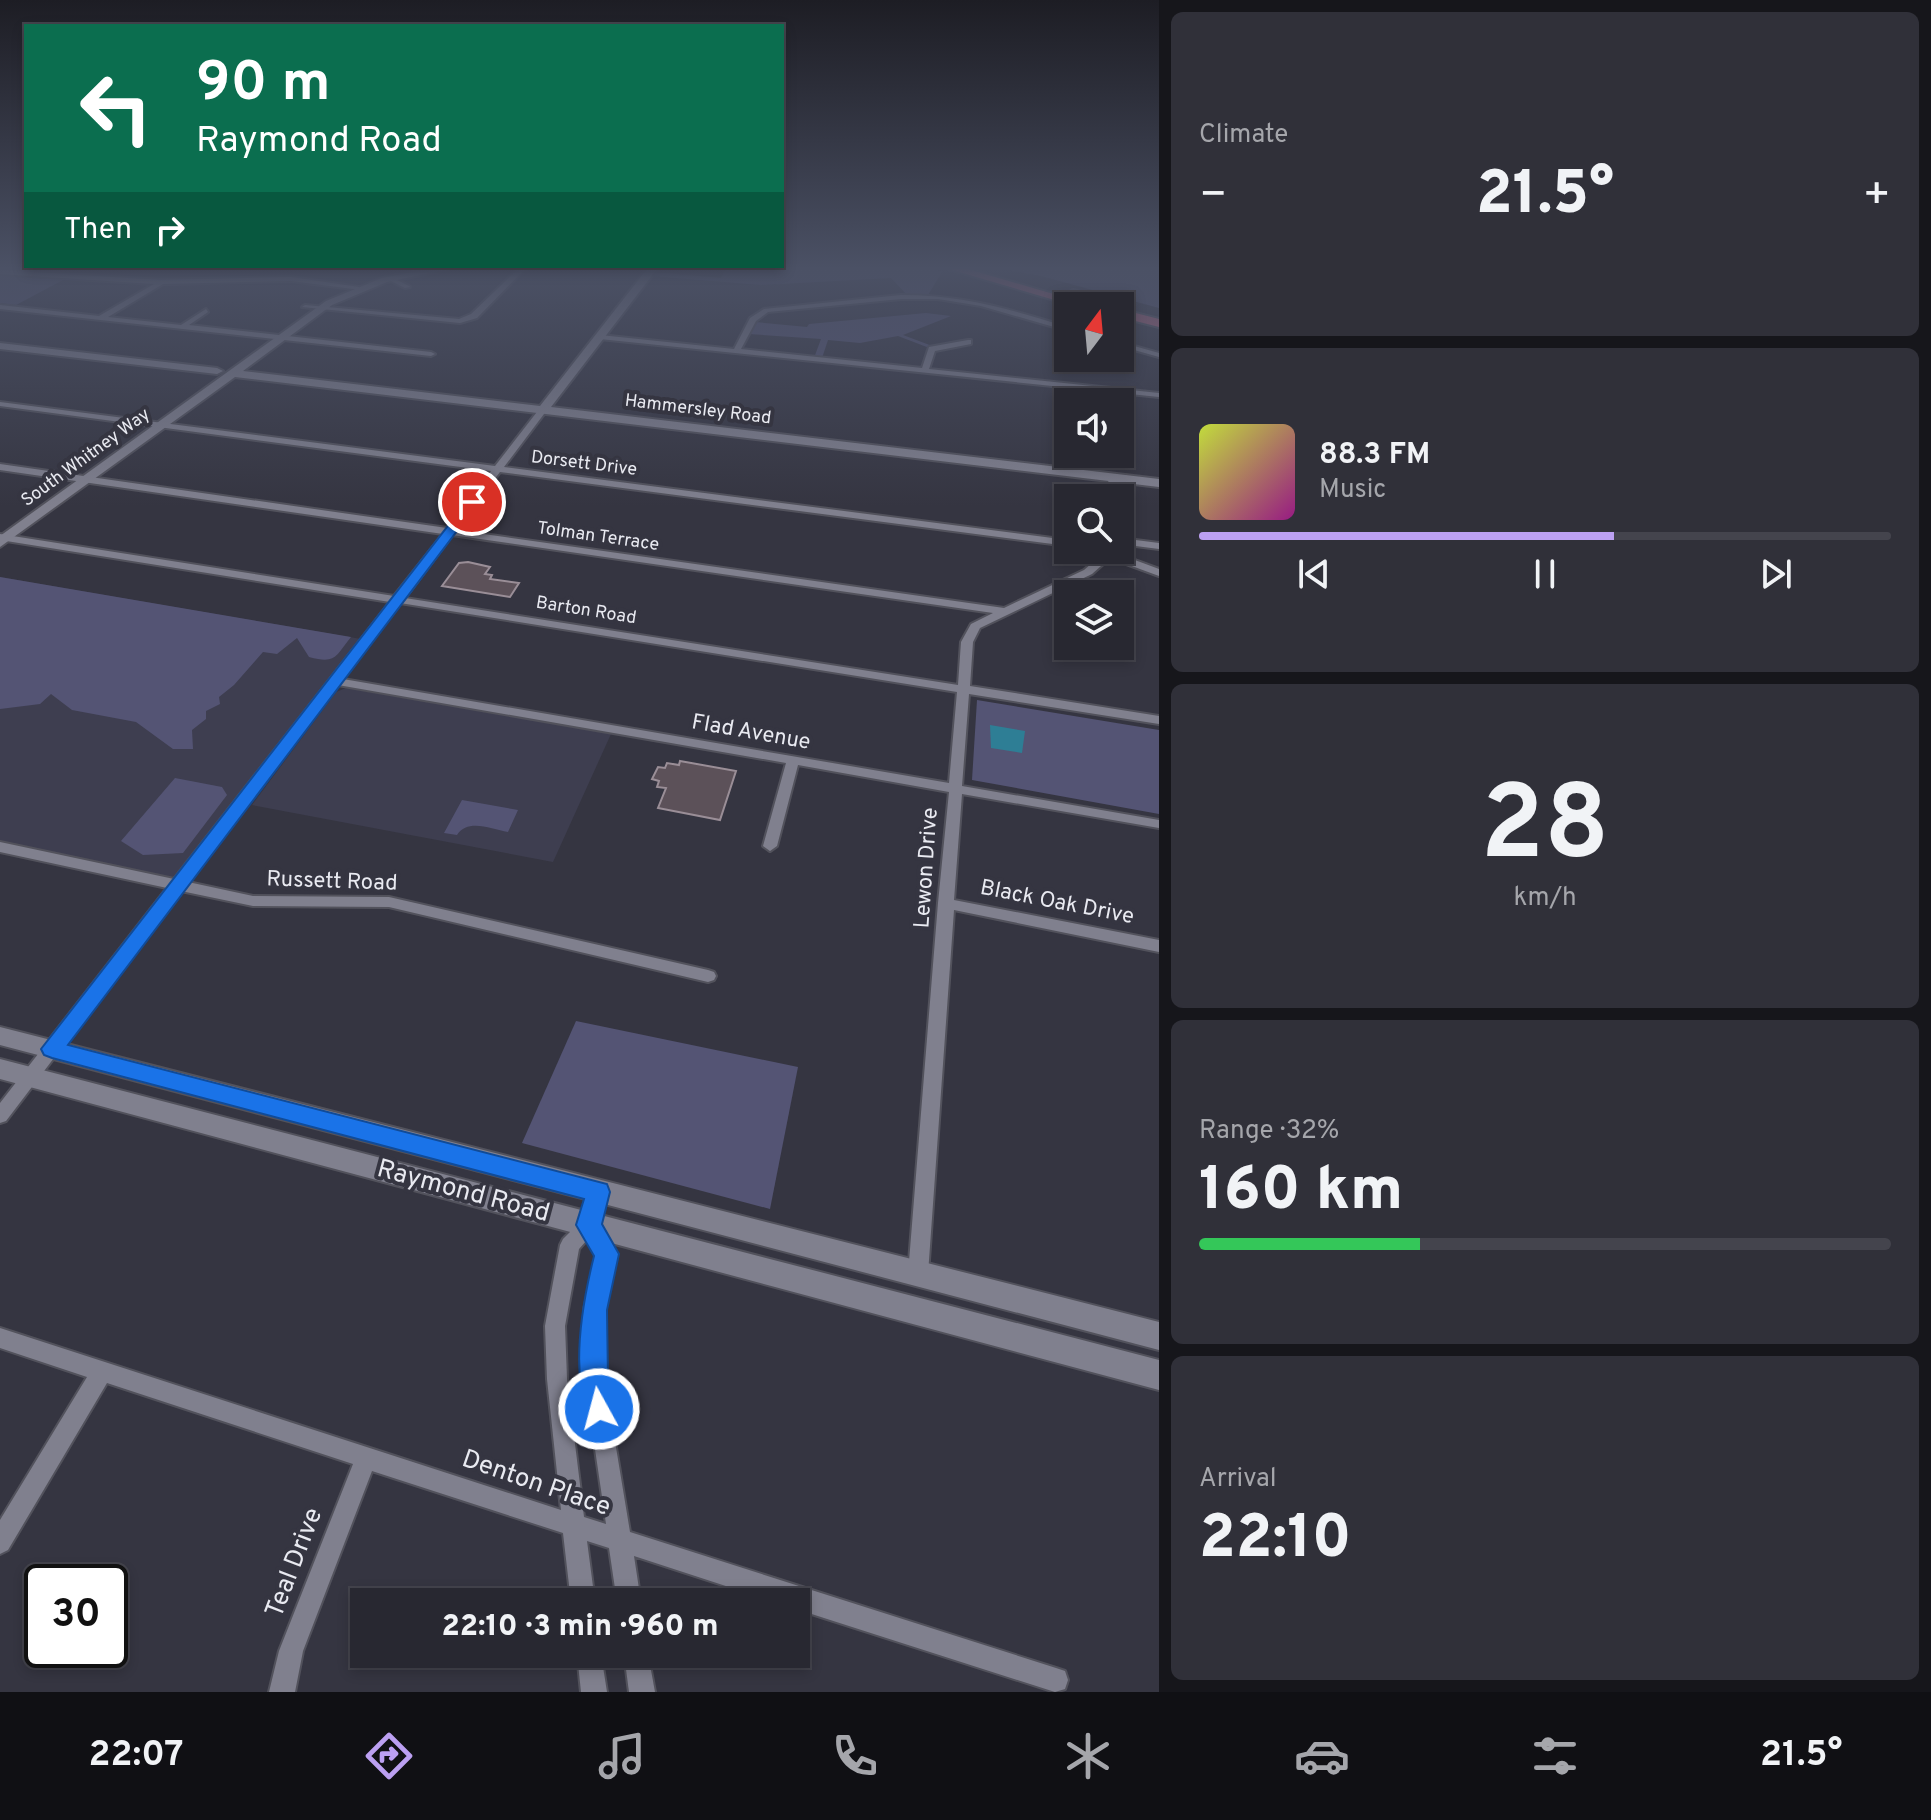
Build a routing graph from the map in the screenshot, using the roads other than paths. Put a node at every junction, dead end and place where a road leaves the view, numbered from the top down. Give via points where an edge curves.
1 (17, 348) edge
2 (249, 348) edge
3 (268, 348) edge
4 (375, 348) edge
5 (591, 348) edge
6 (706, 348) edge
7 (738, 348) edge
8 (937, 348) edge
9 (1134, 348) edge
10 (736, 351) junction
11 (431, 354) dead end
12 (1159, 355) edge
13 (925, 370) junction
14 (217, 371) junction
15 (233, 373) junction
16 (1159, 395) edge
17 (0, 404) edge
18 (183, 408) junction
19 (543, 410) junction
20 (146, 422) junction
21 (161, 424) junction
22 (0, 467) edge
23 (499, 469) junction
24 (70, 477) junction
25 (1113, 478) junction
26 (86, 480) junction
27 (1159, 483) edge
28 (1114, 484) edge
29 (450, 532) junction
30 (1, 537) edge
31 (1054, 541) edge
32 (1134, 543) edge
33 (1159, 546) edge
34 (1134, 562) edge
35 (1097, 564) edge
36 (1159, 573) edge
37 (398, 600) junction
38 (1002, 611) junction
39 (336, 681) junction
40 (962, 689) junction
41 (1159, 720) edge
42 (793, 761) junction
43 (955, 789) junction
44 (1159, 824) edge
45 (770, 846) dead end
46 (0, 847) edge
47 (179, 886) junction
48 (945, 903) junction
49 (1159, 946) edge
50 (708, 976) dead end
51 (0, 1036) edge
52 (52, 1049) junction
53 (0, 1069) edge
54 (30, 1077) junction
55 (0, 1116) edge
56 (598, 1192) junction
57 (589, 1225) junction
58 (918, 1274) junction
59 (1159, 1336) edge
60 (0, 1338) edge
61 (102, 1372) junction
62 (1159, 1375) edge
63 (367, 1456) junction
64 (574, 1526) junction
65 (0, 1542) edge
66 (620, 1542) junction
67 (581, 1588) edge
68 (627, 1588) edge
69 (591, 1668) edge
70 (638, 1668) edge
71 (1056, 1680) dead end
72 (282, 1692) edge
73 (594, 1692) edge
74 (642, 1692) edge

1 - 14 main road
2 - 14 main road, South Whitney Way
3 - 15 main road, South Whitney Way
4 - 11 street
5 - 19 main road
6 - 10 street
7 - 10 street
8 - 13 street via 932,349
9 - 12 street
10 - 13 street
13 - 16 street
14 - 18 main road via 218,377
14 - 20 main road, South Whitney Way
15 - 18 main road, South Whitney Way
15 - 19 main road, Hammersley Road
17 - 20 street, Dorsett Drive
18 - 21 main road, South Whitney Way
19 - 23 street
19 - 25 main road, Hammersley Road
20 - 21 street, Dorsett Drive
20 - 24 main road, South Whitney Way
21 - 23 street, Dorsett Drive
21 - 26 main road, South Whitney Way
22 - 24 street, Tolman Terrace
23 - 29 street
23 - 31 street, Dorsett Drive
24 - 26 street, Tolman Terrace
24 - 30 main road, South Whitney Way
25 - 27 main road, Hammersley Road
25 - 28 street
26 - 29 street, Tolman Terrace
26 - 30 main road, South Whitney Way
29 - 37 street
29 - 38 street, Tolman Terrace
30 - 37 street, Barton Road
32 - 33 street
34 - 36 street
35 - 38 street, Lewon Drive
37 - 39 street
37 - 40 street, Barton Road
38 - 40 street, Lewon Drive via 975,626 967,642
39 - 42 street, Flad Avenue
39 - 47 street
40 - 41 street, Barton Road
40 - 43 street, Lewon Drive
42 - 43 street, Flad Avenue
42 - 45 street
43 - 44 street, Flad Avenue
43 - 48 street, Lewon Drive
46 - 47 street, Russett Road
47 - 50 street, Russett Road via 253,901 389,902
47 - 52 street
48 - 49 street, Black Oak Drive
48 - 58 street, Lewon Drive
51 - 52 main road, Raymond Road
52 - 54 street
52 - 56 main road, Raymond Road
53 - 54 main road, Raymond Road
54 - 55 street
54 - 57 main road, Raymond Road
56 - 57 street
56 - 58 main road, Raymond Road
57 - 62 main road, Raymond Road
57 - 64 street via 570,1245 555,1326
57 - 66 street via 606,1254 594,1310 593,1353
58 - 59 main road, Raymond Road
60 - 61 street, Denton Place
61 - 63 street, Denton Place
61 - 65 street
63 - 64 street, Denton Place
63 - 72 street, Teal Drive via 291,1651
64 - 66 street, Denton Place
64 - 67 street
66 - 68 street
66 - 71 street, Denton Place
69 - 73 street
70 - 74 street

